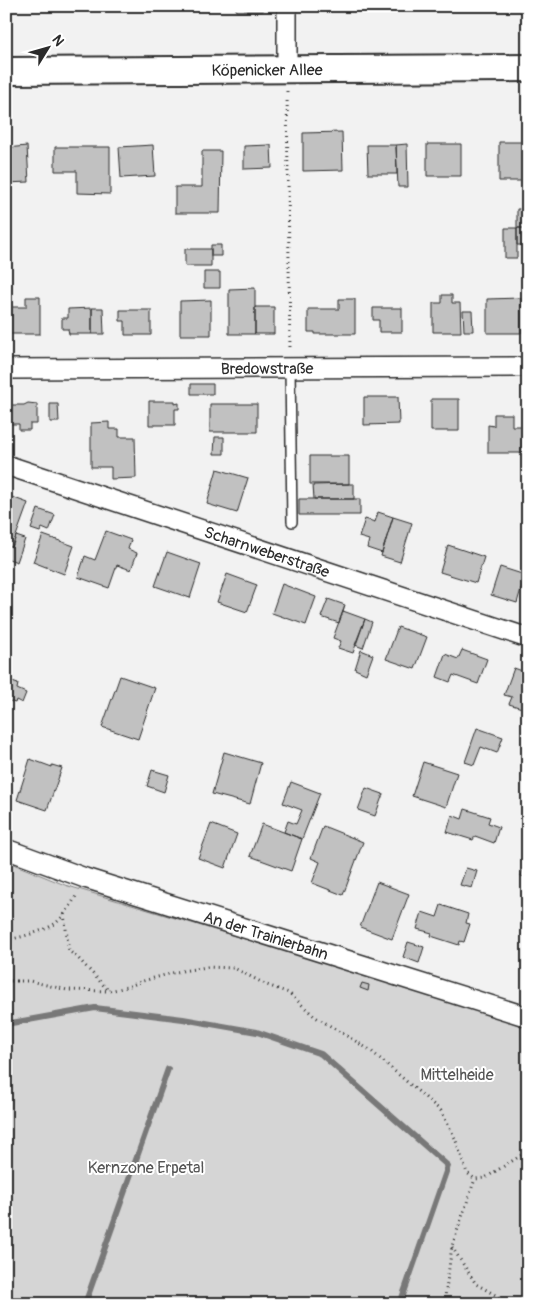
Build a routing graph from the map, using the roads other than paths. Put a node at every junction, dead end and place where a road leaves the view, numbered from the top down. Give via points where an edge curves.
1 (287, 6) edge
2 (528, 68) edge
3 (6, 71) edge
4 (287, 71) junction
5 (528, 367) edge
6 (290, 368) junction
7 (6, 369) edge
8 (6, 464) edge
9 (292, 522) dead end
10 (528, 638) edge
11 (6, 849) edge
12 (528, 1017) edge

1 - 4 street
2 - 4 street, Köpenicker Allee
3 - 4 street, Köpenicker Allee
5 - 6 street, Bredowstraße
6 - 7 street, Bredowstraße
6 - 9 lane
8 - 10 street, Scharnweberstraße
11 - 12 street, An der Trainierbahn via 85,878

